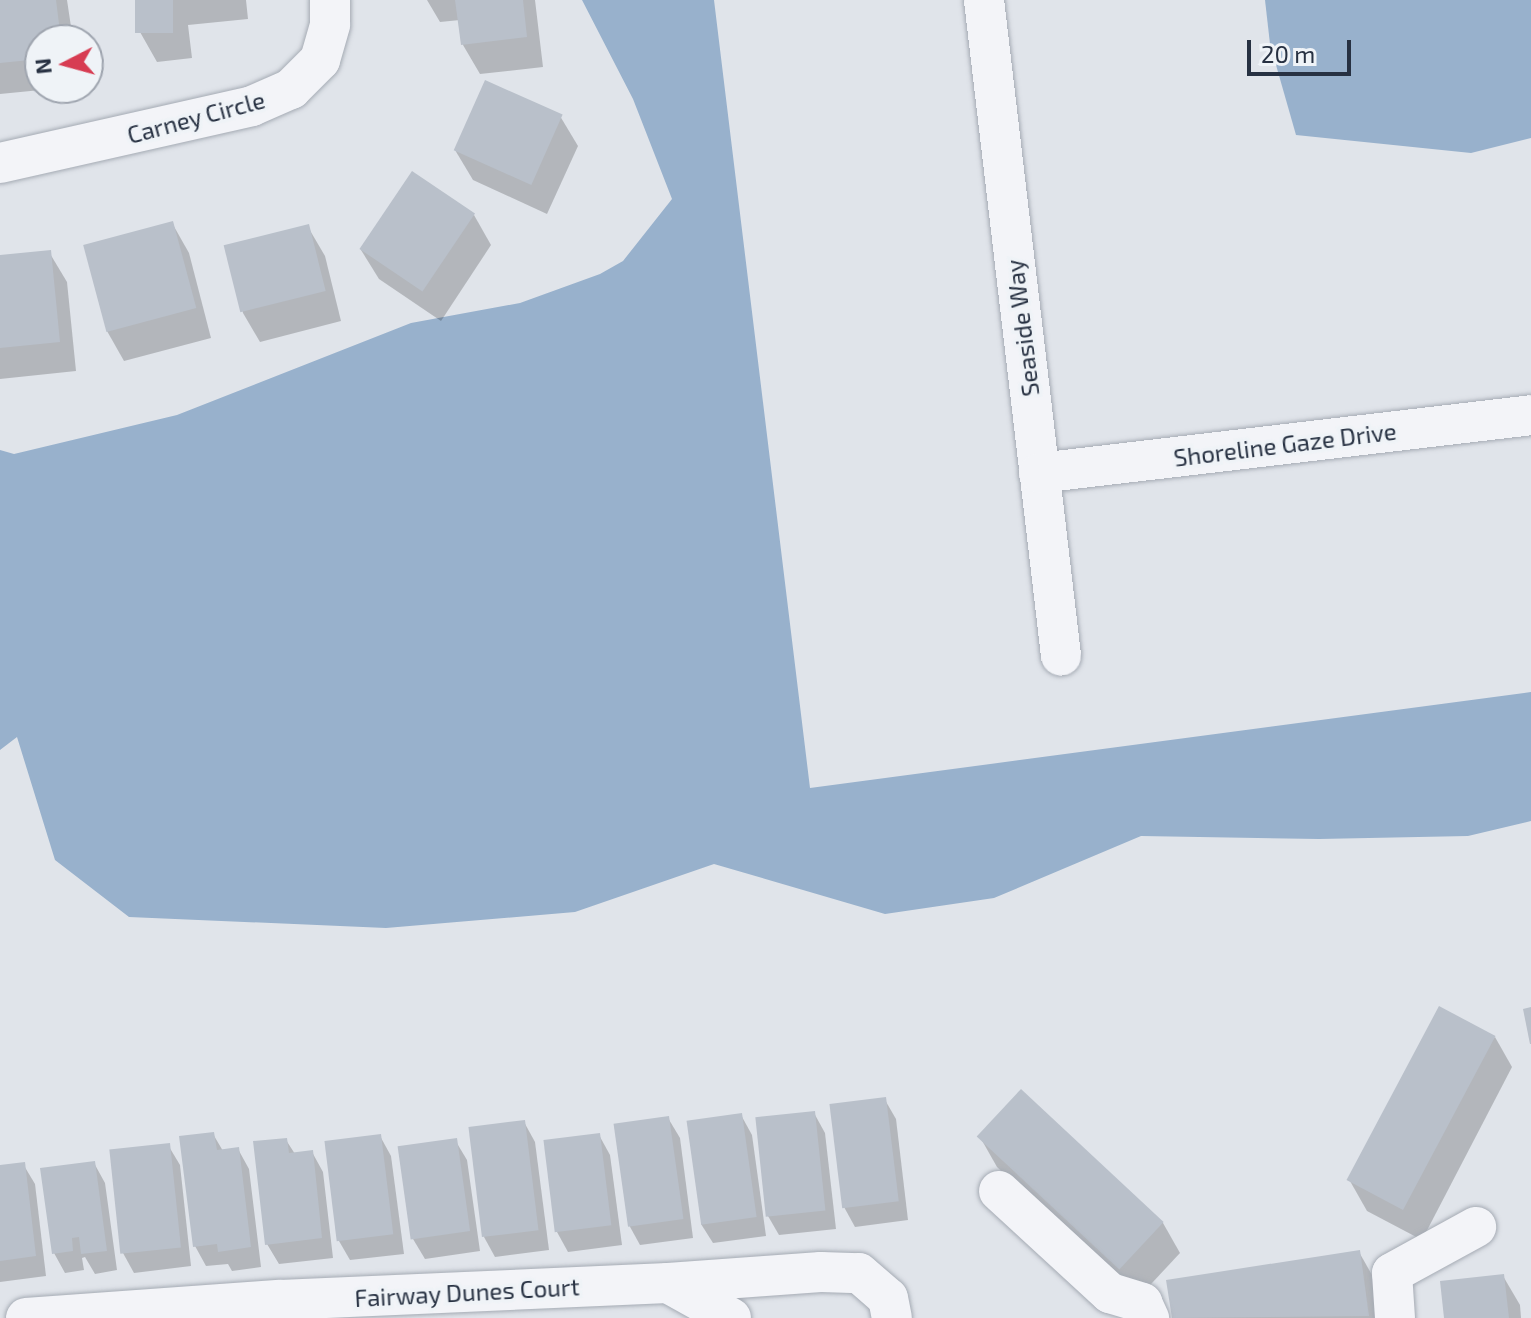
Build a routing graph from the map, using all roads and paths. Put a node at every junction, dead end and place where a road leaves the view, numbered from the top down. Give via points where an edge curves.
1 (330, 0) edge
2 (984, 0) edge
3 (0, 163) edge
4 (1531, 415) edge
5 (1039, 473) junction
6 (1061, 655) dead end
7 (999, 1191) dead end
8 (1476, 1227) dead end
9 (668, 1283) junction
10 (26, 1318) edge
11 (731, 1318) edge
12 (892, 1318) edge
13 (1149, 1318) edge
14 (1395, 1318) edge

1 - 3 street, Carney Circle via 320,60 291,89 252,106
2 - 5 street, Seaside Way
4 - 5 street, Shoreline Gaze Drive
5 - 6 street, Seaside Way
7 - 13 street via 1110,1293 1142,1303
8 - 14 street via 1392,1273
9 - 10 street, Fairway Dunes Court
9 - 11 street
9 - 12 street, Fairway Dunes Court via 859,1273 888,1298

